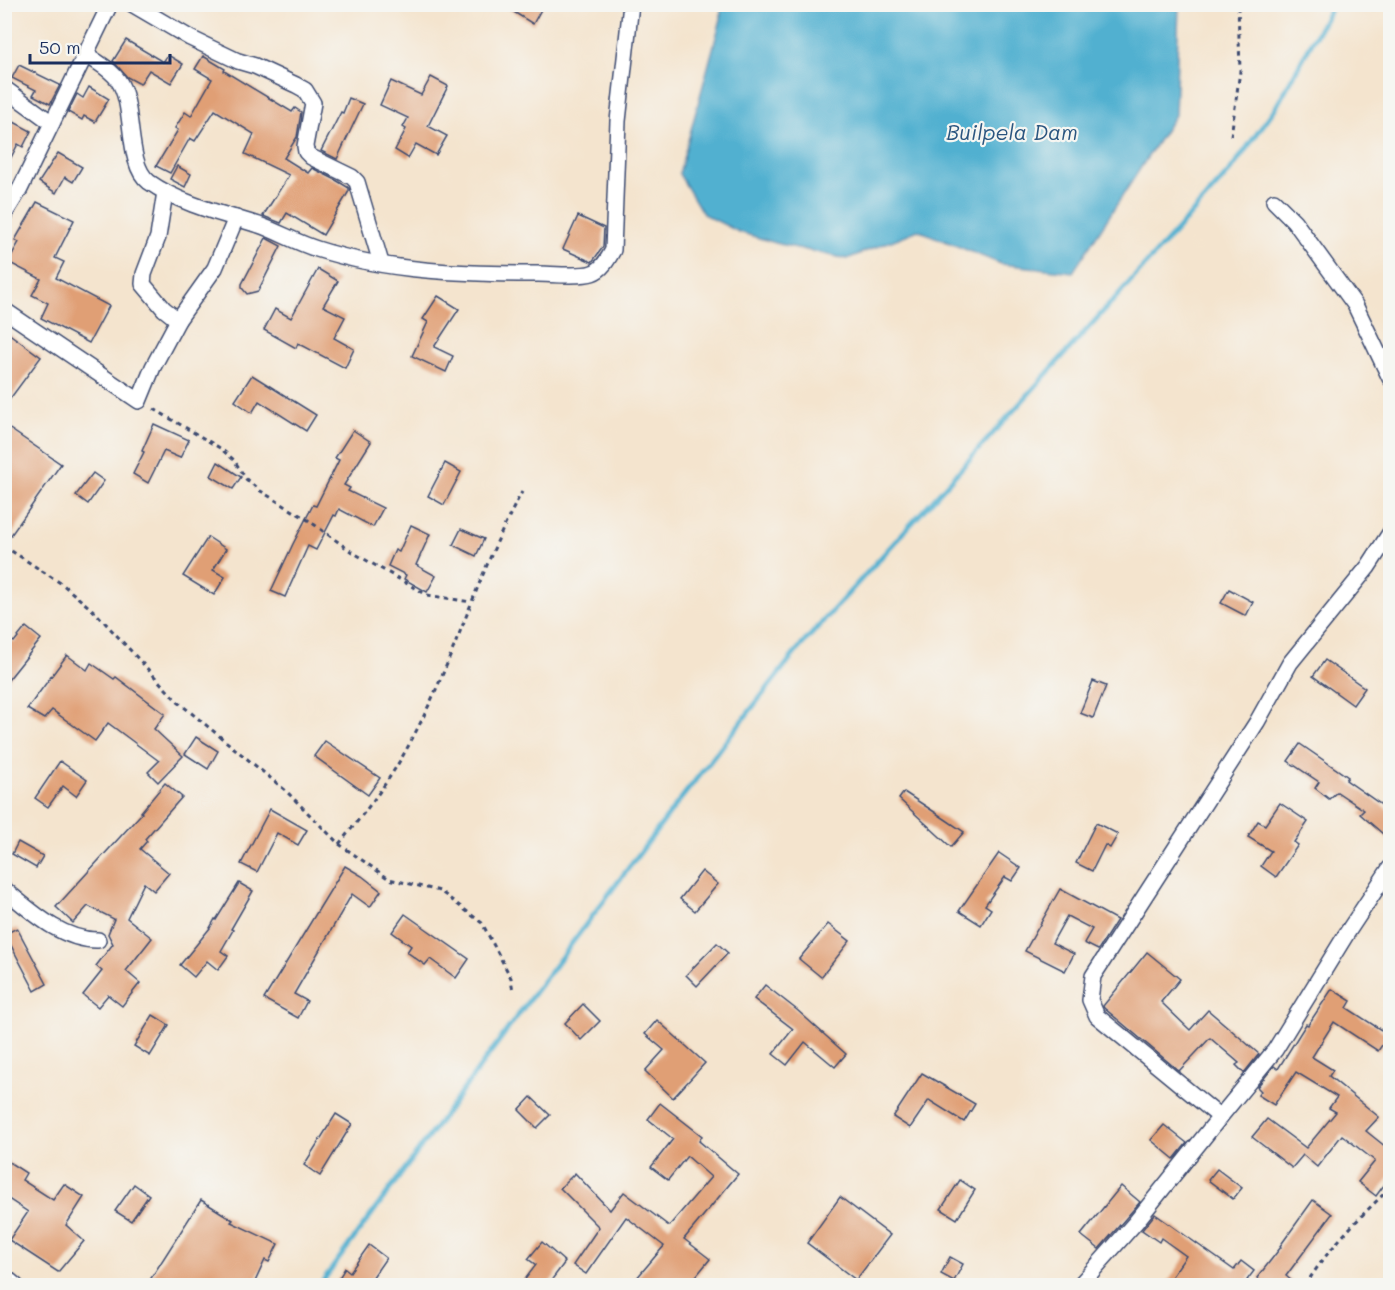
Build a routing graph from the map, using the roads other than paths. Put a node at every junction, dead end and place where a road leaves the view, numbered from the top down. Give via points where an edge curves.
1 (110, 4) edge
2 (132, 4) edge
3 (631, 4) edge
4 (86, 54) junction
5 (4, 88) edge
6 (52, 123) junction
7 (165, 192) junction
8 (1274, 201) dead end
9 (4, 215) edge
10 (236, 219) junction
11 (381, 263) junction
12 (4, 310) edge
13 (178, 320) junction
14 (1390, 378) edge
15 (1390, 533) edge
16 (1390, 868) edge
17 (4, 889) edge
18 (98, 940) dead end
19 (1220, 1117) junction
20 (4, 1276) edge
21 (16, 1286) edge
22 (1079, 1286) edge

1 - 4 street
2 - 11 street via 199,42 305,90 313,103 306,152 357,182
3 - 11 street via 618,121 613,250 606,262 592,273 573,274 442,271
4 - 6 street
4 - 7 street via 118,79 125,93 136,160 146,180
5 - 6 street
6 - 9 street
7 - 10 street
7 - 13 street via 158,237 144,284
8 - 14 street via 1294,221 1355,305
10 - 11 street via 317,249
10 - 13 street via 214,268
12 - 13 street via 139,401
15 - 19 street via 1368,567 1290,663 1093,976 1090,1000 1097,1016
16 - 19 street via 1275,1050
17 - 18 street via 64,934
19 - 22 street
20 - 21 street

